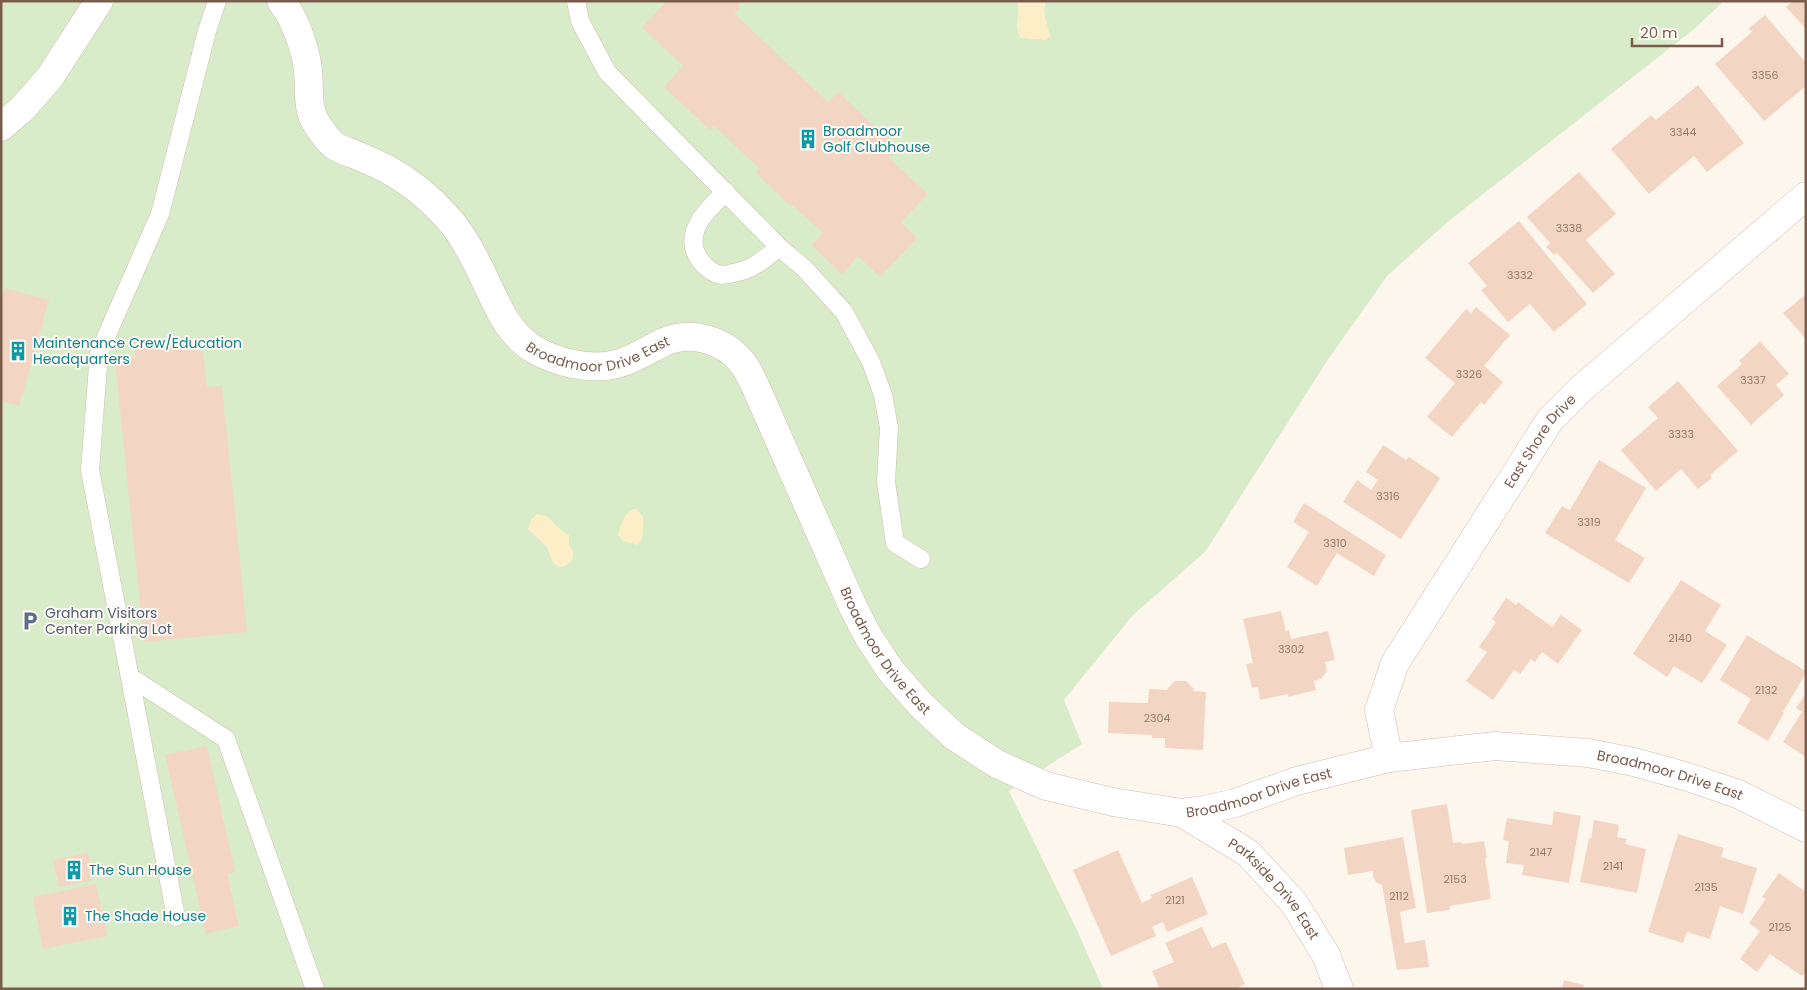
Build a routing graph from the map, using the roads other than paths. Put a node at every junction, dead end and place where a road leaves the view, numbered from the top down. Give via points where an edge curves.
1 (99, 1) edge
2 (218, 1) edge
3 (576, 1) edge
4 (283, 2) edge
5 (1, 127) edge
6 (726, 192) junction
7 (1806, 196) edge
8 (779, 247) junction
9 (921, 559) dead end
10 (130, 677) junction
11 (1389, 758) junction
12 (1182, 813) junction
13 (1806, 828) edge
14 (176, 917) dead end
15 (315, 989) edge
16 (1339, 989) edge

1 - 5 street via 50,77
2 - 10 lane via 207,30 160,214 99,353 90,470
3 - 6 lane via 580,21 607,72
4 - 12 street, Broadmoor Drive East via 304,52 308,98 317,125 337,147 387,169 417,188 447,216 468,245 502,316 516,335 535,350 586,365 611,366 664,342 689,336 716,341 746,366 868,636 891,671 954,736 997,764 1046,786
6 - 8 lane
6 - 8 lane via 698,221 695,253 705,267 721,275 741,272 757,265
7 - 11 street, East Shore Drive via 1582,388 1550,420 1395,663 1380,710
8 - 9 lane via 805,269 844,312 871,362 883,395 889,428 886,482 895,544
10 - 14 lane
10 - 15 lane via 226,738
11 - 12 street, Broadmoor Drive East via 1297,781 1235,803
11 - 13 street, Broadmoor Drive East via 1496,746 1588,753 1688,777 1730,792
12 - 16 street, Parkside Drive East via 1248,853 1294,902 1326,955

